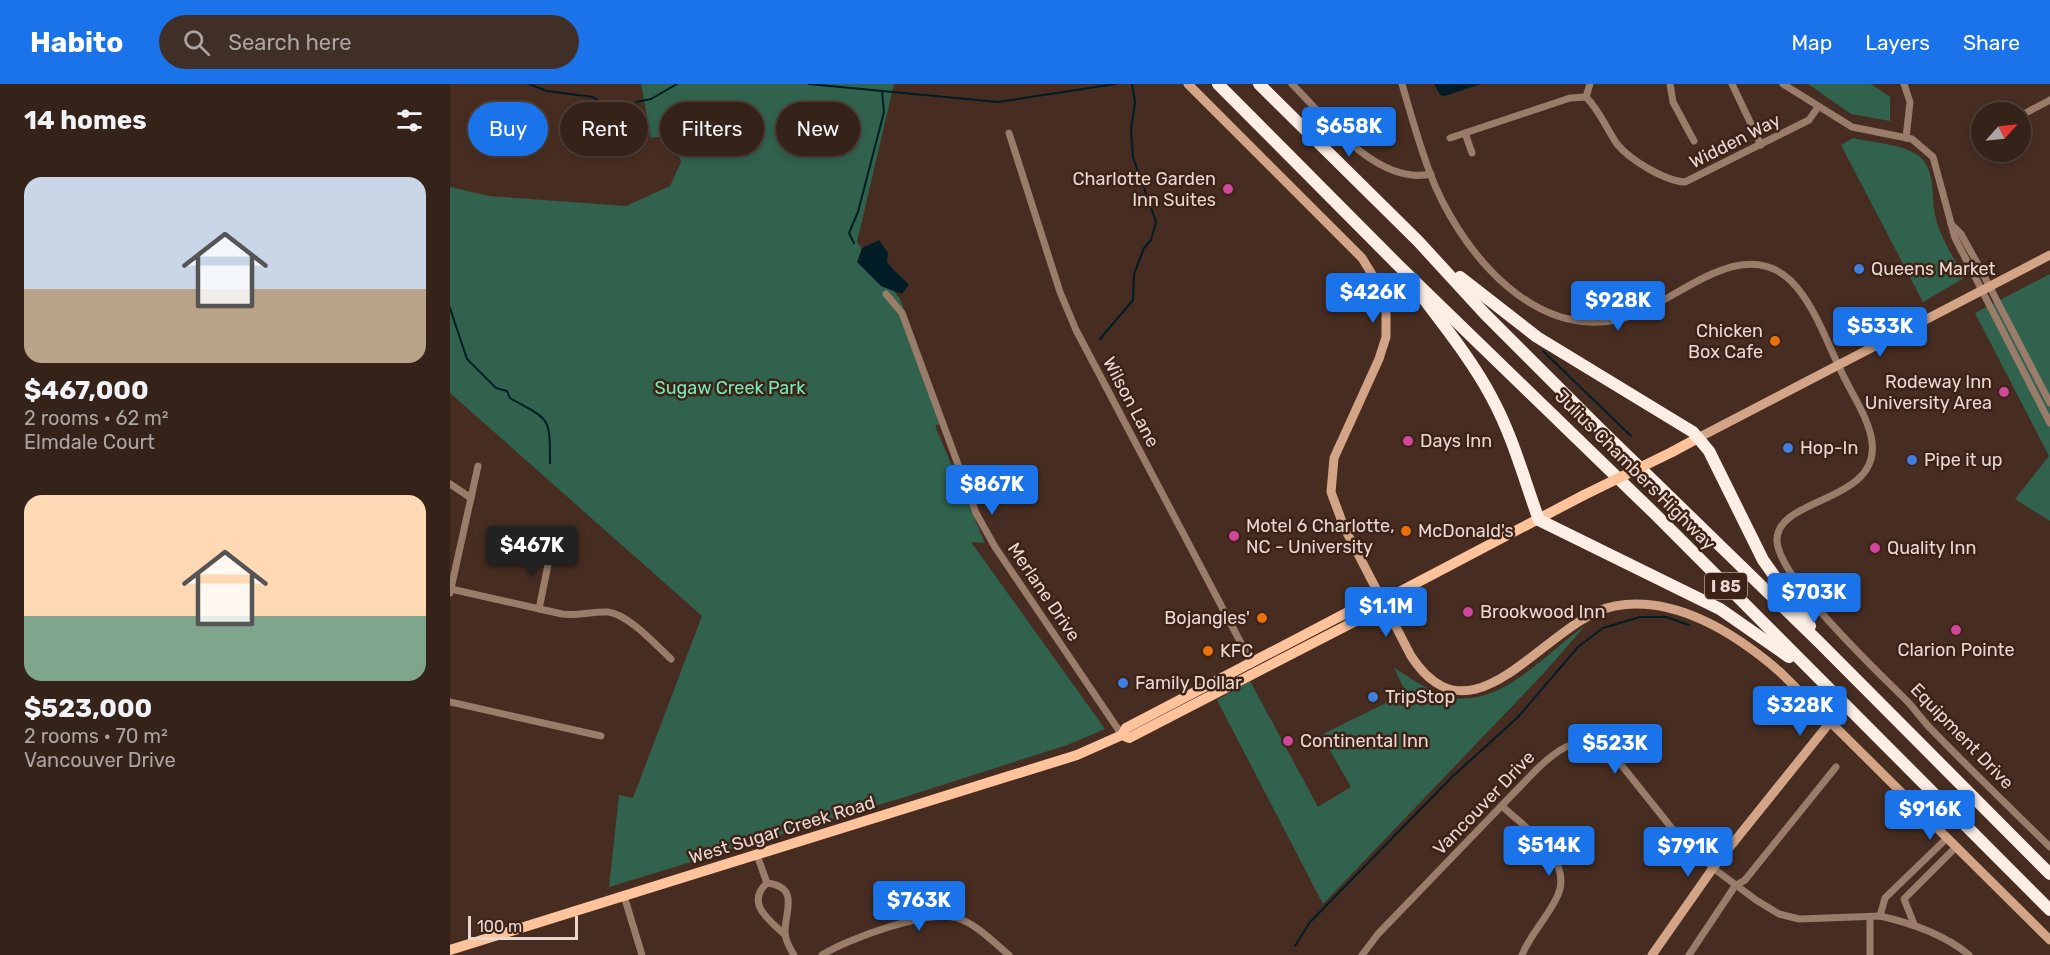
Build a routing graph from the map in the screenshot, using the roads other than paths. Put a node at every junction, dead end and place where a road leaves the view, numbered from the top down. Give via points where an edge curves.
1 (1188, 84) edge
2 (1218, 84) edge
3 (1258, 84) edge
4 (1292, 84) edge
5 (1402, 84) edge
6 (1590, 84) edge
7 (1670, 84) edge
8 (1732, 84) edge
9 (1783, 84) edge
10 (1904, 84) edge
11 (1586, 97) junction
12 (2050, 100) edge
13 (1818, 106) junction
14 (2031, 110) edge
15 (1465, 133) junction
16 (1009, 134) dead end
17 (1450, 138) dead end
18 (1906, 138) junction
19 (1694, 141) dead end
20 (1761, 145) junction
21 (1472, 153) dead end
22 (1431, 174) junction
23 (1418, 241) junction
24 (2050, 255) edge
25 (1400, 266) junction
26 (1986, 289) junction
27 (886, 294) dead end
28 (1838, 365) junction
29 (2050, 403) edge
30 (2050, 423) edge
31 (1698, 438) junction
32 (478, 466) dead end
33 (450, 483) edge
34 (471, 498) junction
35 (1539, 519) junction
36 (551, 550) dead end
37 (450, 591) edge
38 (1384, 600) junction
39 (539, 609) junction
40 (1827, 650) junction
41 (671, 659) dead end
42 (1253, 668) junction
43 (1812, 673) junction
44 (450, 702) edge
45 (1831, 721) junction
46 (1122, 735) junction
47 (601, 736) dead end
48 (1836, 767) dead end
49 (1502, 806) junction
50 (1947, 838) junction
51 (1956, 847) junction
52 (2050, 847) edge
53 (757, 855) junction
54 (1713, 868) junction
55 (2050, 874) edge
56 (767, 883) junction
57 (1735, 886) junction
58 (624, 896) junction
59 (2050, 910) edge
60 (1880, 916) junction
61 (1870, 917) junction
62 (1914, 924) junction
63 (785, 935) junction
64 (2050, 940) edge
65 (450, 950) edge
66 (642, 955) edge
67 (794, 955) edge
68 (822, 955) edge
69 (1010, 955) edge
70 (1362, 955) edge
71 (1522, 955) edge
72 (1652, 955) edge
73 (1689, 955) edge
74 (1870, 955) edge
75 (1969, 955) edge

1 - 38 street via 1362,258 1381,289 1386,316 1382,350 1334,458 1331,484 1332,498 1344,527
2 - 25 highway, Julius Chambers Highway / I 85
3 - 23 highway, Julius Chambers Highway / I 85
4 - 22 street via 1342,136 1382,166 1412,176
5 - 22 street, Equipment Drive
6 - 11 street
7 - 19 street via 1673,102
8 - 20 street
9 - 13 street
10 - 18 street via 1910,102
11 - 15 street via 1570,98
11 - 20 street, Widden Way via 1624,150 1674,182 1694,180
12 - 14 street
13 - 18 street via 1852,128
13 - 20 street, Widden Way via 1809,120
15 - 17 street
15 - 21 street
16 - 42 street, Wilson Lane via 1076,330
18 - 26 street via 1925,148 1933,158 1950,222
22 - 28 street, Equipment Drive via 1447,210 1476,254 1504,283 1543,311 1579,321 1619,320 1721,270 1744,264 1762,266 1779,273 1799,291
23 - 31 highway via 1506,315 1676,419
23 - 40 highway, Julius Chambers Highway / I 85 via 1599,428
24 - 26 street, West Sugar Creek Road
25 - 35 highway via 1492,398 1513,443
25 - 43 highway, Julius Chambers Highway / I 85
26 - 28 street, West Sugar Creek Road
26 - 29 street
26 - 30 street
27 - 46 street, Merlane Drive via 902,313 965,488 988,536
28 - 31 street, West Sugar Creek Road
28 - 52 street, Equipment Drive via 1869,428 1872,458 1852,484 1784,522 1778,535 1779,550 1807,594 1839,633
31 - 35 main road, West Sugar Creek Road, bridge
31 - 40 highway via 1709,451 1763,560
32 - 34 street
33 - 34 street
34 - 37 street
35 - 38 main road, West Sugar Creek Road
35 - 43 highway via 1720,609
36 - 39 street
37 - 39 street
38 - 42 main road, West Sugar Creek Road via 1371,600
38 - 45 street via 1418,668 1450,689 1472,691 1494,684 1572,625 1601,610 1632,604 1657,605 1702,620 1741,642 1780,672
39 - 41 street via 573,616 618,614
40 - 55 highway, Julius Chambers Highway / I 85
42 - 46 main road, West Sugar Creek Road via 1126,728
43 - 59 highway, Julius Chambers Highway / I 85
44 - 47 street
45 - 50 street
45 - 54 street
46 - 53 main road, West Sugar Creek Road via 1072,757
48 - 57 street via 1745,880
49 - 54 street, Vancouver Drive via 1558,749 1573,743 1593,743 1618,759 1678,836
49 - 70 street, Vancouver Drive via 1378,933
49 - 71 street via 1550,852 1560,872 1558,896
50 - 51 street
50 - 60 street via 1885,898
51 - 62 street via 1904,899
51 - 64 street
53 - 56 street
53 - 58 main road, West Sugar Creek Road
54 - 57 street, Vancouver Drive
54 - 72 street
56 - 63 street via 784,890 789,901
56 - 63 street via 757,902
57 - 61 street, Vancouver Drive via 1779,914 1799,919
57 - 73 street
58 - 65 main road, West Sugar Creek Road
58 - 66 street
60 - 61 street, Vancouver Drive
60 - 62 street, Vancouver Drive
61 - 74 street
62 - 75 street, Vancouver Drive
63 - 67 street
68 - 69 street via 868,935 939,915 965,921

